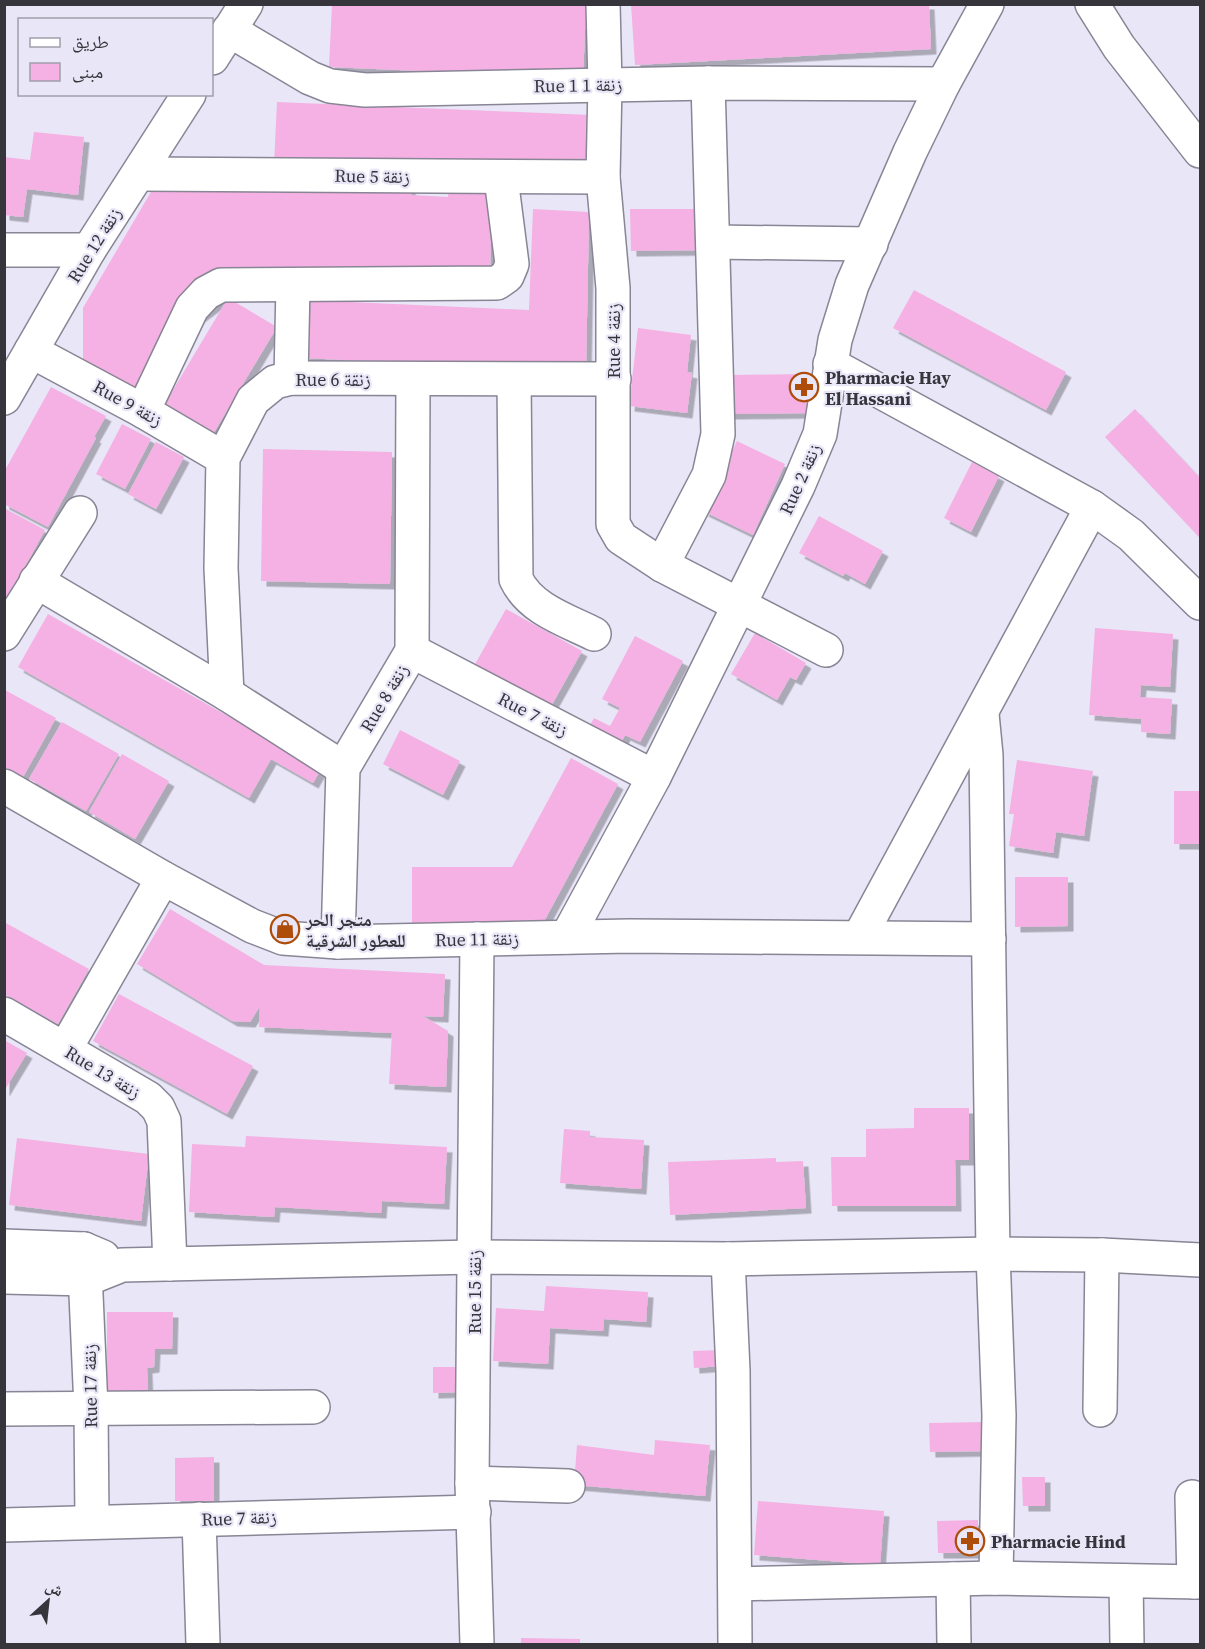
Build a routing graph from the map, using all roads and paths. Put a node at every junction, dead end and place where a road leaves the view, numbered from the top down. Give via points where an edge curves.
1 (603, 4) edge
2 (987, 4) edge
3 (1092, 4) edge
4 (237, 17) edge
5 (213, 56) edge
6 (708, 83) junction
7 (942, 84) junction
8 (606, 85) junction
9 (188, 96) edge
10 (1198, 139) edge
11 (140, 174) junction
12 (603, 177) junction
13 (501, 178) junction
14 (713, 242) junction
15 (871, 244) junction
16 (4, 250) edge
17 (89, 250) junction
18 (293, 286) junction
19 (32, 351) junction
20 (830, 364) junction
21 (291, 378) junction
22 (413, 379) junction
23 (614, 379) junction
24 (514, 380) junction
25 (4, 398) edge
26 (142, 411) junction
27 (223, 458) junction
28 (1092, 507) junction
29 (80, 513) dead end
30 (662, 565) junction
31 (36, 581) junction
32 (1200, 603) edge
33 (741, 606) junction
34 (4, 634) edge
35 (594, 634) dead end
36 (826, 650) dead end
37 (412, 651) junction
38 (227, 694) junction
39 (982, 714) junction
40 (343, 768) junction
41 (654, 777) junction
42 (4, 786) edge
43 (163, 878) junction
44 (860, 936) junction
45 (567, 937) junction
46 (477, 939) junction
47 (989, 939) junction
48 (338, 942) junction
49 (4, 1014) edge
50 (65, 1049) junction
51 (4, 1246) edge
52 (993, 1254) junction
53 (1102, 1255) junction
54 (473, 1257) junction
55 (728, 1259) junction
56 (1200, 1260) edge
57 (86, 1264) junction
58 (170, 1264) junction
59 (4, 1277) edge
60 (313, 1407) dead end
61 (91, 1408) junction
62 (4, 1409) edge
63 (1100, 1410) dead end
64 (568, 1486) dead end
65 (473, 1497) junction
66 (1192, 1497) dead end
67 (199, 1519) junction
68 (92, 1522) junction
69 (4, 1525) edge
70 (996, 1578) junction
71 (953, 1579) junction
72 (1126, 1581) junction
73 (1197, 1582) edge
74 (735, 1584) junction
75 (203, 1644) edge
76 (477, 1644) edge
77 (735, 1644) edge
78 (954, 1644) edge
79 (1127, 1644) edge

1 - 8 street, Rue 4 زنقة
2 - 7 street, Rue 2 زنقة
3 - 10 street via 1119,47
4 - 5 street
4 - 8 street, Rue 1 زنقة 1 via 310,78 330,86 365,90
6 - 7 street, Rue 1 زنقة 1
6 - 8 street, Rue 1 زنقة 1
6 - 14 street
7 - 15 street, Rue 2 زنقة
8 - 12 street, Rue 4 زنقة
9 - 11 street, Rue 12 زنقة
11 - 13 street, Rue 5 زنقة
11 - 17 street, Rue 12 زنقة
12 - 13 street, Rue 5 زنقة
12 - 23 street, Rue 4 زنقة via 613,288
13 - 18 street via 512,264 507,276 497,283
14 - 15 street
14 - 30 street via 718,434 715,455 709,475
15 - 20 street, Rue 2 زنقة via 840,318
16 - 17 street
17 - 19 street, Rue 12 زنقة
18 - 21 street
18 - 26 street via 221,285 206,293 192,308
19 - 25 street, Rue 12 زنقة
19 - 26 street, Rue 9 زنقة
20 - 28 street
20 - 33 street, Rue 2 زنقة via 820,434
21 - 22 street, Rue 6 زنقة
21 - 27 street, Rue 6 زنقة via 276,382 253,400
22 - 24 street, Rue 6 زنقة
22 - 37 street, Rue 8 زنقة
23 - 24 street, Rue 6 زنقة
23 - 30 street, Rue 4 زنقة via 613,524 621,538
24 - 35 street via 516,579 522,594 534,603
26 - 27 street, Rue 9 زنقة
27 - 38 street, Rue 6 زنقة via 221,568
28 - 32 street via 1131,535
28 - 39 street via 1012,651
29 - 31 street
30 - 33 street, Rue 4 زنقة
31 - 34 street
31 - 38 street
33 - 36 street, Rue 4 زنقة
33 - 41 street, Rue 2 زنقة
37 - 40 street, Rue 8 زنقة
37 - 41 street, Rue 7 زنقة
38 - 40 street
39 - 44 street
39 - 47 street
40 - 48 street, Rue 8 زنقة
41 - 45 street, Rue 2 زنقة
42 - 43 street, Rue 11 زنقة
43 - 48 street, Rue 11 زنقة via 282,938
43 - 50 street
44 - 45 street, Rue 11 زنقة
44 - 47 street, Rue 11 زنقة
45 - 46 street, Rue 11 زنقة
46 - 48 street, Rue 11 زنقة
46 - 54 street, Rue 15 زنقة
47 - 52 street
49 - 50 street, Rue 13 زنقة
50 - 58 street, Rue 13 زنقة via 158,1108 164,1122
51 - 57 street
52 - 53 street
52 - 55 street
52 - 70 street via 999,1415
53 - 56 street
53 - 63 street
54 - 55 street
54 - 58 street
54 - 65 street, Rue 15 زنقة
55 - 74 street
57 - 58 street
57 - 59 street
57 - 61 street, Rue 17 زنقة
60 - 61 street
61 - 62 street
61 - 68 street, Rue 17 زنقة
64 - 65 street, Rue 7 زنقة
65 - 67 street, Rue 7 زنقة
65 - 76 street, Rue 15 زنقة
66 - 73 street
67 - 68 street, Rue 7 زنقة
67 - 75 street
68 - 69 street, Rue 7 زنقة
70 - 71 street
70 - 72 street
71 - 74 street
71 - 78 street
72 - 73 street
72 - 79 street
74 - 77 street

